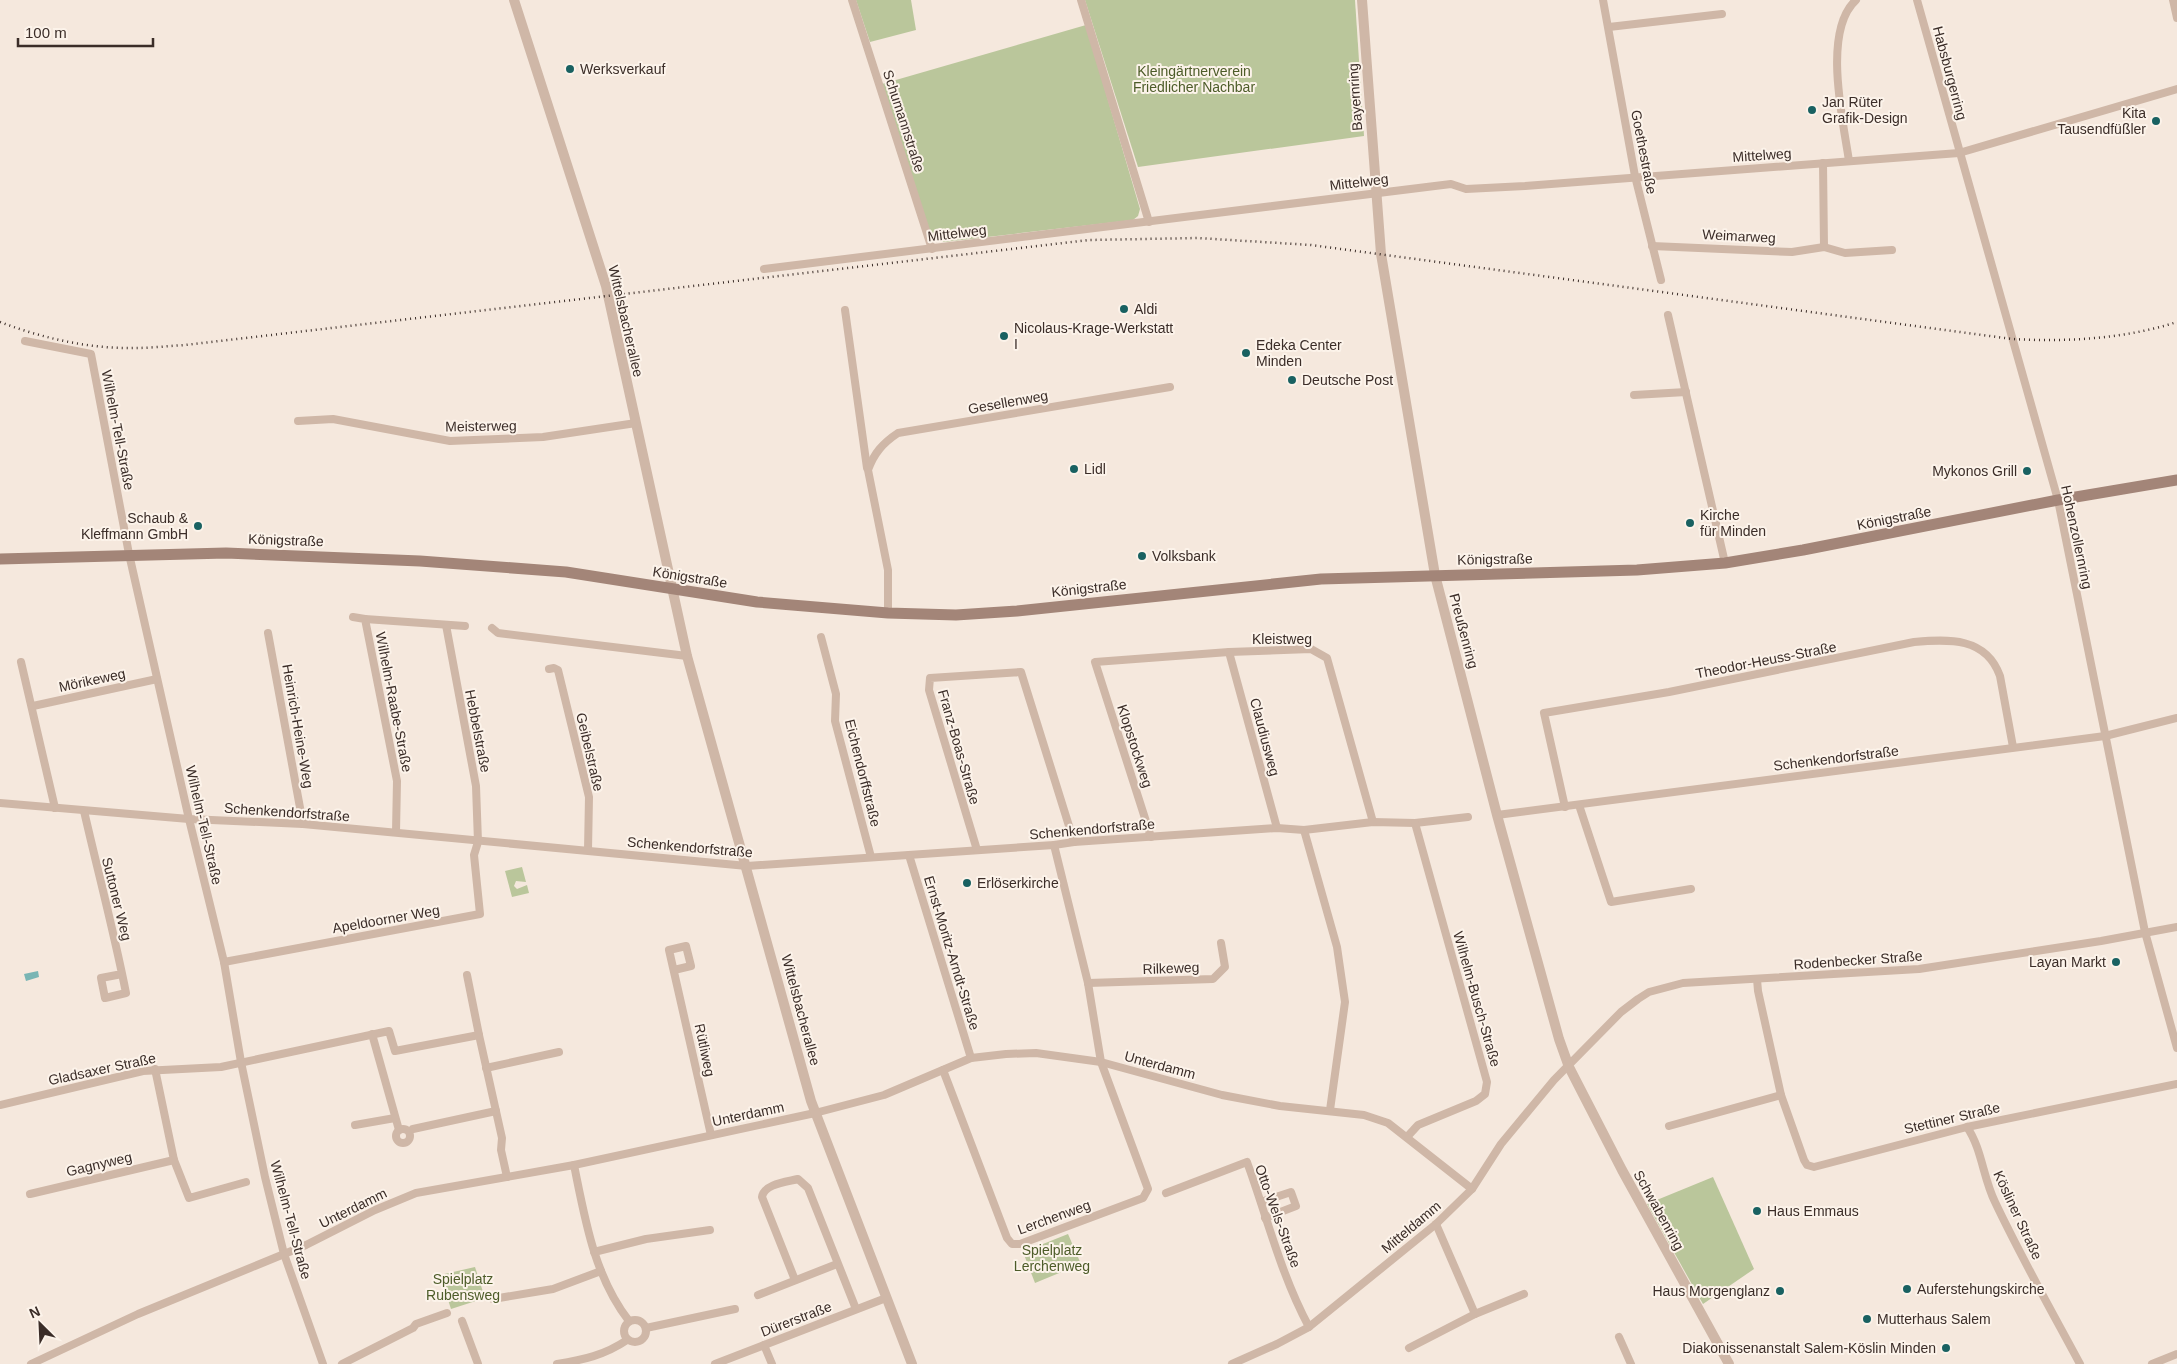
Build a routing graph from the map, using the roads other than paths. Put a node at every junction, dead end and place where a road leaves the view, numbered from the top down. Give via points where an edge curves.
1 (514, 0) edge
2 (852, 0) edge
3 (1081, 0) edge
4 (1362, 0) edge
5 (1603, 0) edge
6 (1856, 0) edge
7 (2173, 0) edge
8 (1920, 1) edge
9 (1722, 14) dead end
10 (2177, 18) edge
11 (1609, 27) junction
12 (2177, 89) edge
13 (1959, 153) junction
14 (1849, 161) junction
15 (1823, 163) junction
16 (1635, 176) junction
17 (1375, 192) junction
18 (1149, 222) junction
19 (1652, 246) junction
20 (1824, 247) junction
21 (932, 249) junction
22 (1892, 250) dead end
23 (764, 270) dead end
24 (1661, 280) dead end
25 (845, 310) dead end
26 (1668, 315) dead end
27 (25, 341) dead end
28 (1170, 387) dead end
29 (1686, 392) junction
30 (1634, 395) dead end
31 (298, 421) dead end
32 (636, 423) junction
33 (868, 470) junction
34 (2177, 480) edge
35 (2058, 500) junction
36 (129, 554) junction
37 (0, 559) edge
38 (1725, 563) junction
39 (1435, 575) junction
40 (673, 590) junction
41 (888, 613) junction
42 (353, 618) dead end
43 (365, 619) junction
44 (446, 625) junction
45 (465, 626) dead end
46 (492, 628) dead end
47 (268, 633) dead end
48 (821, 637) dead end
49 (1229, 652) junction
50 (687, 656) junction
51 (22, 662) dead end
52 (1095, 662) joint
53 (549, 669) dead end
54 (157, 679) junction
55 (32, 706) junction
56 (2177, 718) edge
57 (2105, 736) junction
58 (2013, 747) junction
59 (0, 803) edge
60 (1579, 805) junction
61 (1565, 807) junction
62 (55, 808) junction
63 (84, 810) junction
64 (1497, 815) junction
65 (1468, 817) dead end
66 (188, 819) junction
67 (1373, 822) junction
68 (1415, 823) junction
69 (303, 824) junction
70 (1277, 828) junction
71 (1304, 830) junction
72 (396, 832) junction
73 (1151, 837) junction
74 (478, 842) junction
75 (1074, 842) junction
76 (1054, 846) junction
77 (588, 850) junction
78 (976, 850) junction
79 (909, 855) junction
80 (871, 857) junction
81 (747, 866) junction
82 (1691, 889) dead end
83 (2177, 926) edge
84 (2145, 932) junction
85 (1222, 943) dead end
86 (224, 962) junction
87 (674, 970) dead end
88 (122, 974) junction
89 (467, 975) dead end
90 (1757, 978) junction
91 (1088, 983) junction
92 (372, 1034) junction
93 (479, 1034) junction
94 (2177, 1048) edge
95 (395, 1051) junction
96 (559, 1052) dead end
97 (378, 1055) junction
98 (971, 1058) junction
99 (241, 1062) junction
100 (1101, 1062) junction
101 (1569, 1067) junction
102 (486, 1068) junction
103 (155, 1069) junction
104 (943, 1070) junction
105 (2177, 1084) edge
106 (1781, 1095) junction
107 (0, 1105) edge
108 (1330, 1110) junction
109 (496, 1111) junction
110 (816, 1113) junction
111 (394, 1118) junction
112 (355, 1125) dead end
113 (1669, 1126) dead end
114 (1967, 1127) junction
115 (413, 1129) dead end
116 (399, 1130) dead end
117 (711, 1135) junction
118 (1407, 1137) junction
119 (174, 1160) junction
120 (574, 1164) junction
121 (507, 1177) junction
122 (246, 1182) dead end
123 (1472, 1190) junction
124 (1166, 1193) dead end
125 (30, 1194) dead end
126 (1262, 1202) junction
127 (1265, 1218) junction
128 (1436, 1224) junction
129 (710, 1230) dead end
130 (594, 1252) junction
131 (284, 1254) junction
132 (837, 1264) junction
133 (601, 1271) junction
134 (795, 1280) junction
135 (1524, 1294) dead end
136 (758, 1295) dead end
137 (886, 1298) junction
138 (493, 1299) dead end
139 (735, 1309) dead end
140 (856, 1309) junction
141 (447, 1313) dead end
142 (1476, 1314) junction
143 (462, 1321) dead end
144 (629, 1321) junction
145 (1309, 1327) junction
146 (646, 1328) junction
147 (1619, 1337) dead end
148 (627, 1340) junction
149 (764, 1345) junction
150 (1409, 1348) dead end
151 (2177, 1354) edge
152 (30, 1364) edge
153 (323, 1364) edge
154 (342, 1364) edge
155 (478, 1364) edge
156 (557, 1364) edge
157 (715, 1364) edge
158 (772, 1364) edge
159 (912, 1364) edge
160 (1232, 1364) edge
161 (1631, 1364) edge
162 (1729, 1364) edge
163 (2080, 1364) edge
164 (2152, 1364) edge

1 - 32 street, Wittelsbacherallee via 606,286
2 - 21 street, Schumannstraße
3 - 18 street
4 - 17 street, Bayernring
5 - 11 street, Goethestraße
6 - 14 street via 1841,28 1838,62
7 - 10 street
8 - 13 street, Habsburgerring
9 - 11 street
11 - 16 street, Goethestraße
12 - 13 street, Mittelweg
13 - 14 street, Mittelweg
13 - 35 street, Hohenzollernring
14 - 15 street, Mittelweg
15 - 16 street, Mittelweg
15 - 20 street
16 - 17 street, Mittelweg via 1466,189 1451,184
16 - 19 street, Goethestraße
17 - 18 street, Mittelweg
17 - 39 street, Preußenring via 1381,254
18 - 21 street, Mittelweg
19 - 20 street, Weimarweg via 1792,252
19 - 24 street, Goethestraße
20 - 22 street, Weimarweg via 1844,253
21 - 23 street, Mittelweg
25 - 33 street
26 - 29 street
27 - 36 street, Wilhelm-Tell-Straße via 91,354
28 - 33 street, Gesellenweg via 898,433 883,443 872,457
29 - 30 street
29 - 38 street
31 - 32 street, Meisterweg via 333,420 450,441 543,437
32 - 40 street, Wittelsbacherallee
33 - 41 street via 888,570
34 - 35 main road, Königstraße
35 - 38 main road, Königstraße
35 - 57 street, Hohenzollernring
36 - 37 main road, Königstraße
36 - 40 main road, Königstraße via 266,554 496,566 566,572
36 - 54 street, Wilhelm-Tell-Straße
38 - 39 main road, Königstraße via 1637,570
39 - 41 main road, Königstraße via 1321,579 956,615
39 - 64 street, Preußenring
40 - 41 main road, Königstraße via 757,602
40 - 50 street, Wittelsbacherallee
42 - 43 street, Wilhelm-Raabe-Straße
43 - 44 street
43 - 72 street, Wilhelm-Raabe-Straße via 397,781
44 - 45 street
44 - 74 street, Hebbelstraße via 476,786
46 - 50 street via 498,633
47 - 69 street, Heinrich-Heine-Weg
48 - 80 street, Eichendorffstraße via 836,694 835,721
49 - 52 street, Kleistweg
49 - 67 street, Kleistweg via 1314,649 1327,658
49 - 70 street, Claudiusweg
50 - 81 street, Wittelsbacherallee
51 - 55 street
52 - 73 street, Klopstockweg
53 - 77 street, Geibelstraße via 558,670 589,797
54 - 55 street, Mörikeweg
54 - 66 street, Wilhelm-Tell-Straße
55 - 62 street
56 - 57 street, Schenkendorfstraße
57 - 58 street, Schenkendorfstraße
57 - 84 street, Hohenzollernring
58 - 60 street, Schenkendorfstraße
58 - 61 street, Theodor-Heuss-Straße via 2000,676 1989,656 1976,646 1961,642 1914,642 1669,692 1544,713
59 - 62 street, Schenkendorfstraße
60 - 61 street, Schenkendorfstraße
60 - 82 street via 1611,902
61 - 64 street, Schenkendorfstraße
62 - 63 street, Schenkendorfstraße
63 - 66 street, Schenkendorfstraße
63 - 88 street, Suttoner Weg
64 - 101 street, Preußenring
65 - 68 street, Schenkendorfstraße
66 - 69 street, Schenkendorfstraße
66 - 86 street, Wilhelm-Tell-Straße
67 - 68 street, Schenkendorfstraße
67 - 71 street, Schenkendorfstraße
68 - 118 street, Wilhelm-Busch-Straße via 1487,1082 1484,1094 1476,1101 1418,1125
69 - 72 street, Schenkendorfstraße
70 - 71 street, Schenkendorfstraße
70 - 73 street, Schenkendorfstraße
71 - 108 street via 1338,947 1345,1002
72 - 74 street, Schenkendorfstraße
73 - 75 street, Schenkendorfstraße
74 - 77 street, Schenkendorfstraße
74 - 86 street, Apeldoorner Weg via 474,855 480,914
75 - 76 street, Schenkendorfstraße
75 - 78 street, Franz-Boas-Straße via 1021,672 930,678 929,690
76 - 78 street, Schenkendorfstraße
76 - 91 street
77 - 81 street, Schenkendorfstraße
78 - 79 street, Schenkendorfstraße
79 - 80 street, Schenkendorfstraße
79 - 98 street, Ernst-Moritz-Arndt-Straße
80 - 81 street, Schenkendorfstraße
81 - 110 street, Wittelsbacherallee
83 - 84 street, Rodenbecker Straße
84 - 90 street, Rodenbecker Straße via 1918,969
84 - 94 street, Hohenzollernring
85 - 91 street, Rilkeweg via 1225,967 1213,979
86 - 99 street, Wilhelm-Tell-Straße
87 - 117 street, Rütliweg
88 - 88 street, Suttoner Weg via 126,993 105,998 101,978
89 - 93 street
90 - 101 street, Rodenbecker Straße via 1683,983 1649,992 1622,1012
90 - 106 street, Stettiner Straße
91 - 100 street
92 - 95 street via 388,1031
92 - 97 street
92 - 99 street, Gladsaxer Straße
93 - 95 street
93 - 102 street
95 - 97 street
96 - 102 street
97 - 111 street
98 - 100 street, Unterdamm via 1036,1053
98 - 104 street, Unterdamm
99 - 103 street, Gladsaxer Straße via 222,1067
99 - 131 street, Wilhelm-Tell-Straße
100 - 104 street, Lerchenweg via 1148,1189 1147,1194 1020,1244 1012,1244 1007,1238
100 - 108 street, Unterdamm via 1222,1095 1280,1106
101 - 123 street, Mitteldamm via 1500,1144
101 - 162 street, Schwabenring
102 - 109 street
103 - 107 street, Gladsaxer Straße
103 - 119 street
104 - 110 street, Unterdamm via 884,1095
105 - 114 street, Stettiner Straße
106 - 113 street
106 - 114 street, Stettiner Straße via 1807,1165 1814,1166
108 - 118 street, Unterdamm via 1364,1115 1388,1123
109 - 115 street
109 - 121 street
110 - 117 street, Unterdamm
110 - 137 street, Wittelsbacherallee
111 - 112 street
111 - 116 street
114 - 163 street, Kösliner Straße via 1975,1138 1994,1200
117 - 120 street, Unterdamm
118 - 123 street, Unterdamm
119 - 122 street via 189,1198
119 - 125 street, Gagnyweg
120 - 121 street, Unterdamm
120 - 130 street
121 - 131 street, Unterdamm via 416,1193
123 - 128 street, Mitteldamm
124 - 126 street, Otto-Wels-Straße via 1247,1162
126 - 127 street, Otto-Wels-Straße
126 - 127 street via 1291,1192 1296,1206
127 - 145 street, Otto-Wels-Straße via 1274,1247
128 - 142 street
128 - 145 street, Mitteldamm
129 - 130 street via 646,1239
130 - 133 street
131 - 152 street, Unterdamm via 138,1314
131 - 153 street, Wilhelm-Tell-Straße
132 - 134 street
132 - 134 street via 804,1183 798,1179 768,1187 762,1192 762,1197
132 - 140 street
133 - 138 street via 553,1289
133 - 144 street
134 - 136 street
135 - 142 street
137 - 140 street, Dürerstraße
137 - 159 street, Wittelsbacherallee
139 - 146 street
140 - 149 street, Dürerstraße
141 - 154 street via 416,1324
142 - 150 street
143 - 155 street
144 - 146 street via 639,1320
144 - 148 street via 624,1328
145 - 160 street, Mitteldamm
146 - 148 street via 641,1341
147 - 161 street
148 - 156 street via 602,1354
149 - 157 street, Dürerstraße
149 - 158 street
151 - 164 street

